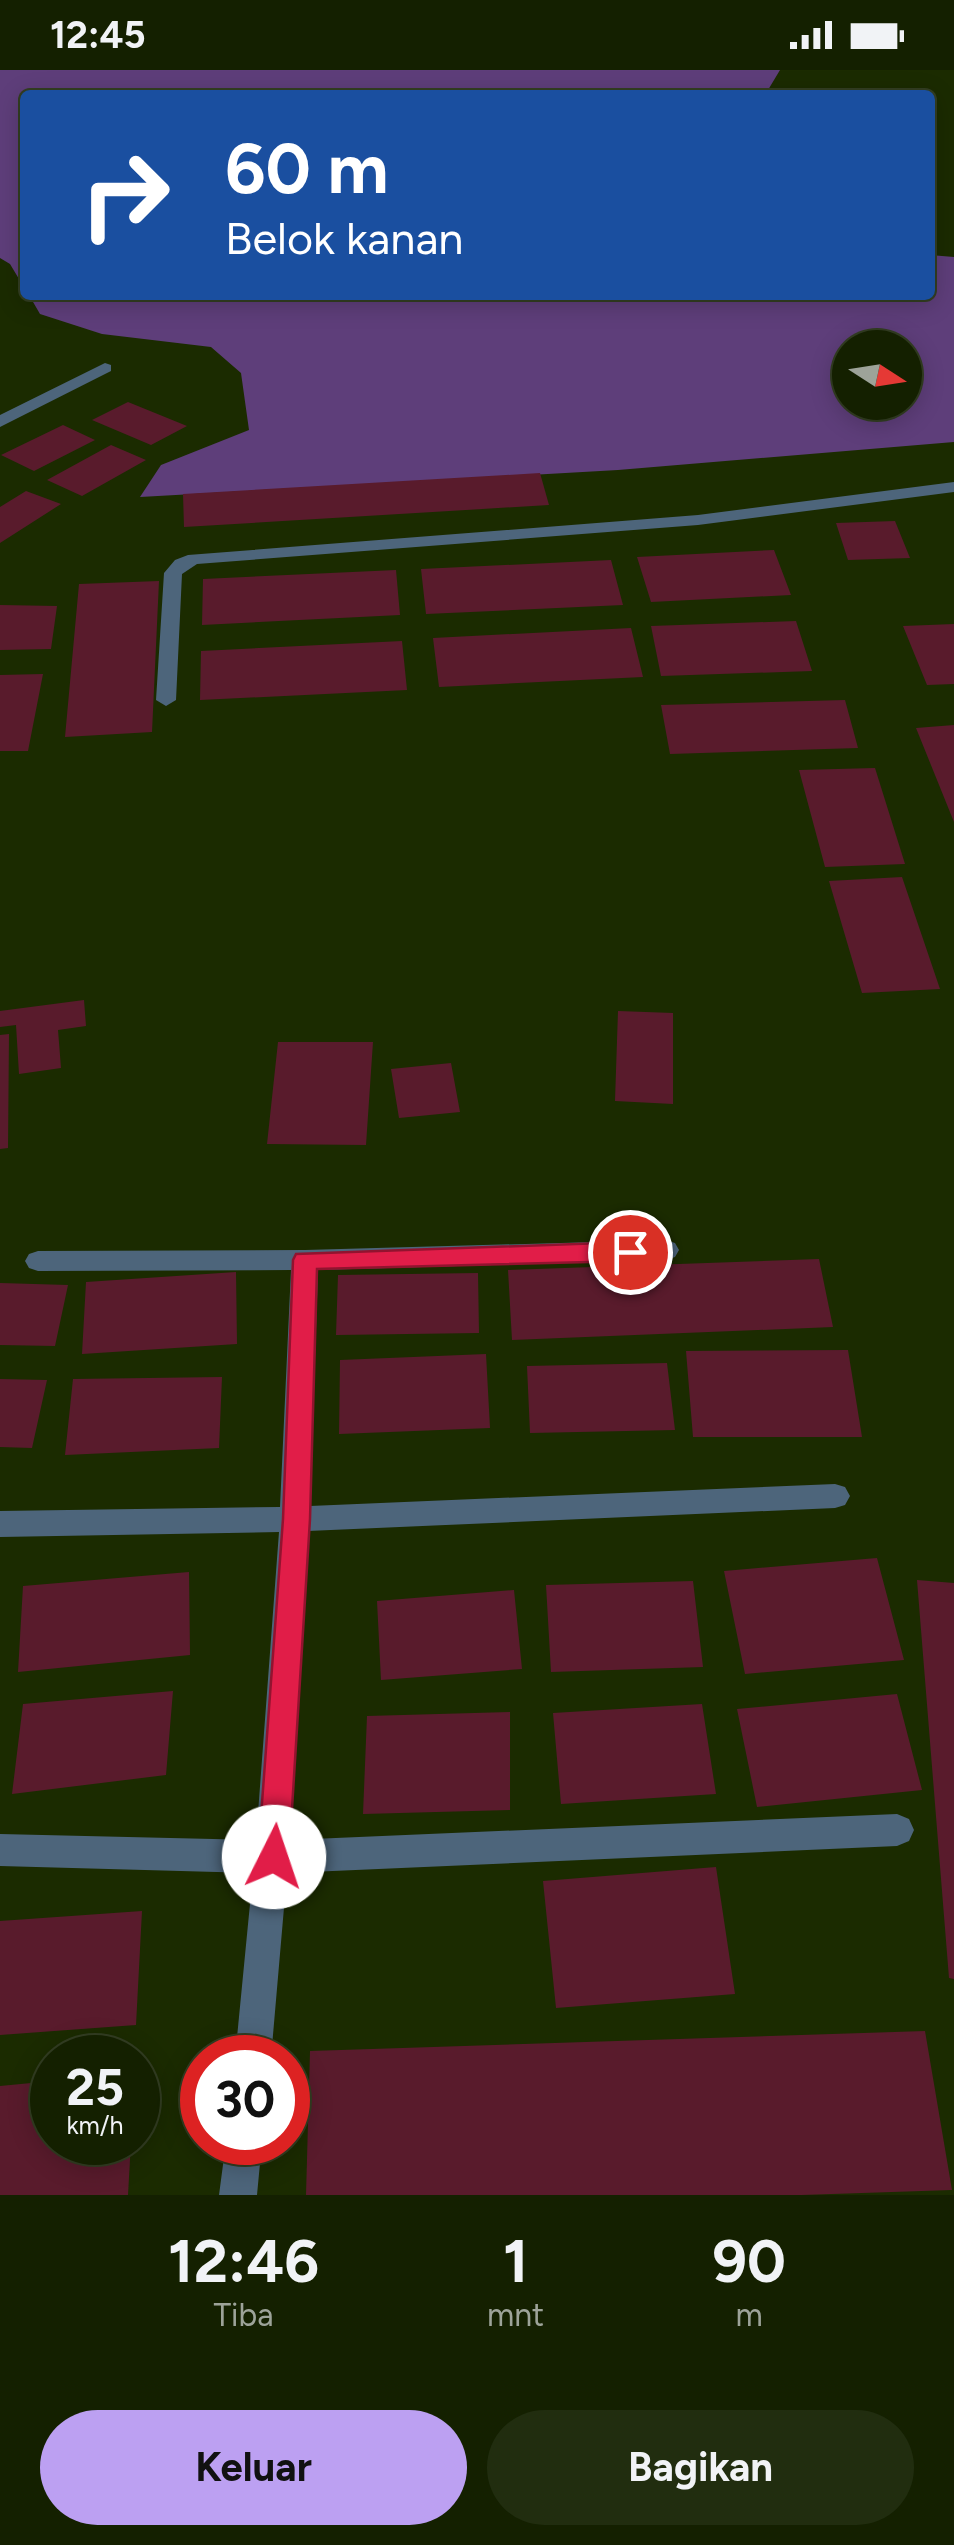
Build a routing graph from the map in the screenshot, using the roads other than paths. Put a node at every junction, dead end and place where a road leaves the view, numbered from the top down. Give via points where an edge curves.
1 (105, 368) dead end
2 (0, 422) edge
3 (954, 488) edge
4 (166, 700) dead end
5 (666, 1250) dead end
6 (305, 1260) junction
7 (38, 1261) dead end
8 (834, 1496) dead end
9 (297, 1519) junction
10 (0, 1524) edge
11 (897, 1830) dead end
12 (0, 1850) edge
13 (274, 1857) junction
14 (255, 2035) edge
15 (241, 2165) edge
16 (238, 2195) edge

1 - 2 street
3 - 4 street via 698,520 194,559 173,573
5 - 6 street
6 - 7 street
6 - 9 street
8 - 9 street
9 - 10 street
9 - 13 street
11 - 13 street
12 - 13 street
13 - 14 street
15 - 16 street

